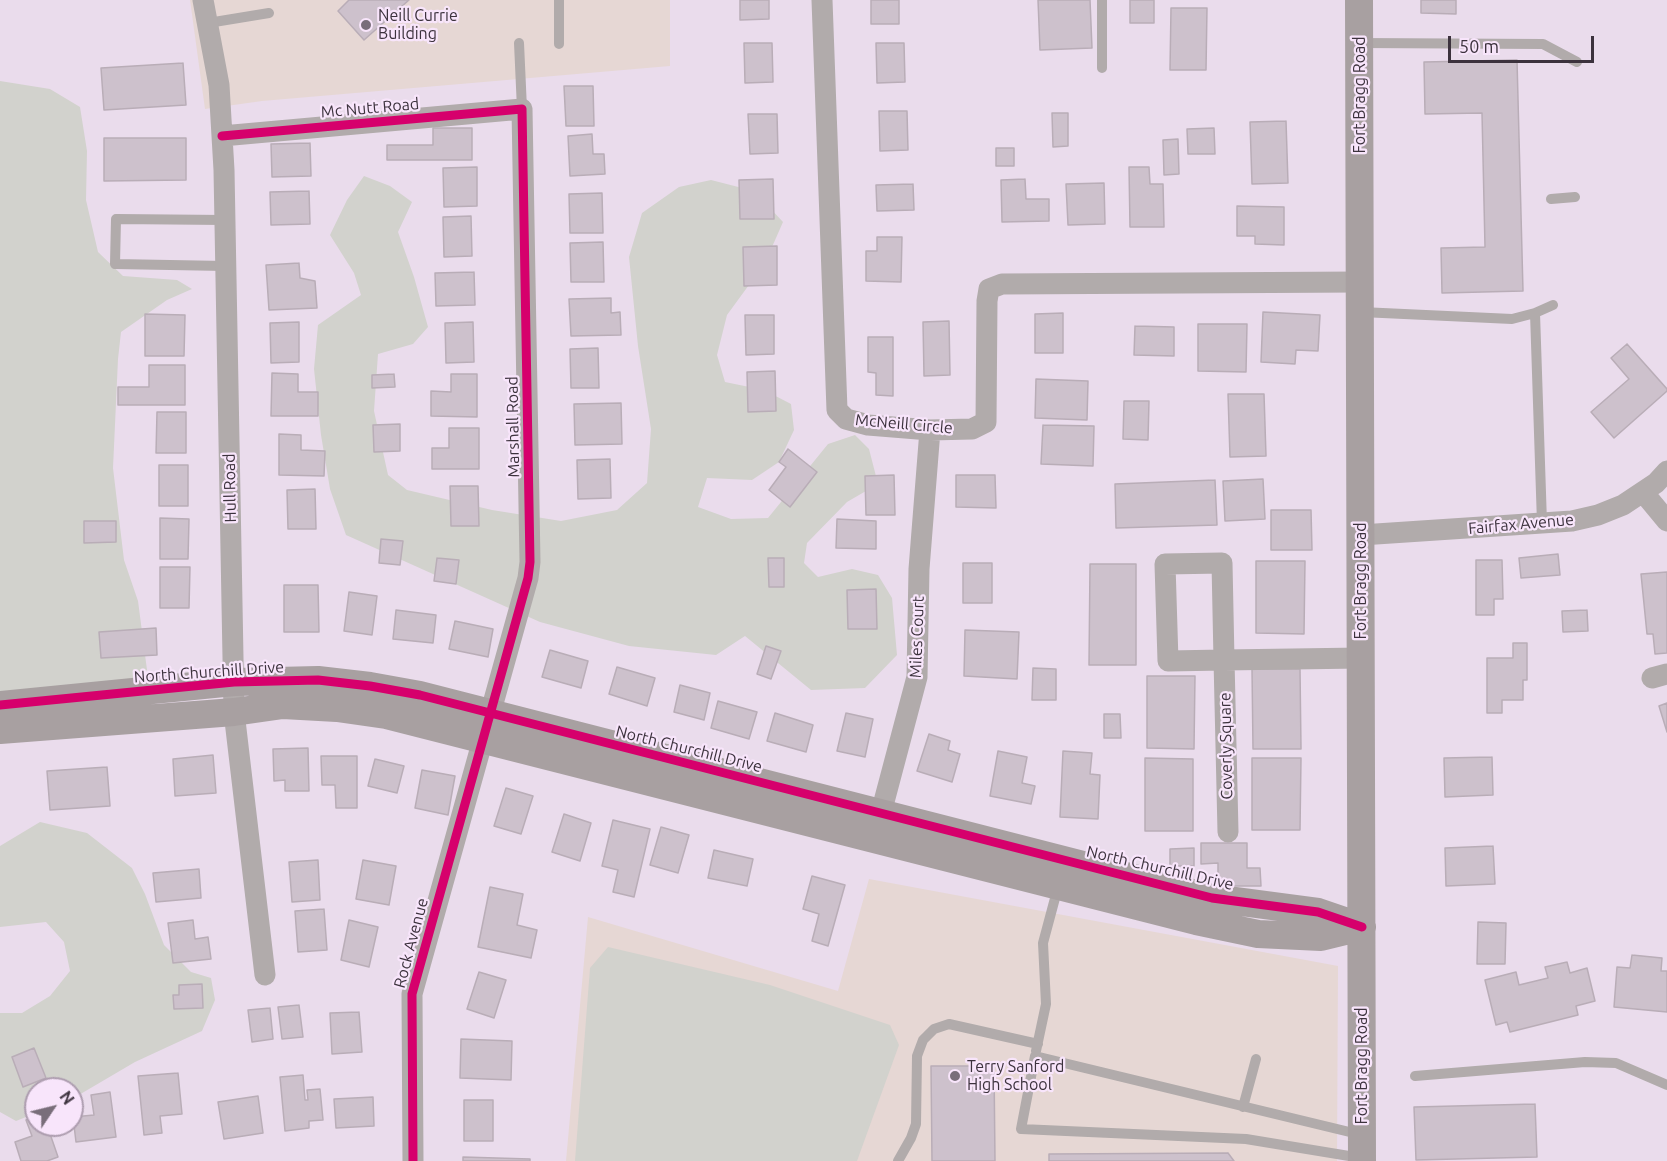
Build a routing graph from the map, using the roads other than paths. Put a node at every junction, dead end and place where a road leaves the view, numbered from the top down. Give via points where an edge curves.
1 (203, 0) edge
2 (559, 0) edge
3 (822, 0) edge
4 (1102, 0) edge
5 (1359, 0) edge
6 (269, 14) dead end
7 (208, 23) junction
8 (519, 43) dead end
9 (1359, 43) junction
10 (559, 44) dead end
11 (1577, 62) dead end
12 (1102, 68) dead end
13 (522, 109) junction
14 (222, 136) junction
15 (1575, 197) dead end
16 (1551, 199) dead end
17 (225, 220) junction
18 (225, 266) junction
19 (1360, 282) junction
20 (1552, 305) dead end
21 (1360, 312) junction
22 (1535, 313) junction
23 (930, 430) junction
24 (1667, 471) edge
25 (1643, 492) junction
26 (1667, 521) edge
27 (1542, 523) junction
28 (1361, 535) junction
29 (1361, 658) junction
30 (1224, 660) junction
31 (234, 682) junction
32 (0, 705) edge
33 (234, 712) junction
34 (486, 726) junction
35 (0, 730) edge
36 (878, 827) junction
37 (1228, 832) dead end
38 (1058, 887) junction
39 (1362, 927) junction
40 (265, 975) dead end
41 (1038, 1044) junction
42 (1035, 1056) junction
43 (1256, 1059) dead end
44 (1415, 1076) dead end
45 (1667, 1085) edge
46 (1243, 1107) junction
47 (1362, 1152) edge
48 (413, 1161) edge
49 (898, 1161) edge

1 - 7 street, Hull Road
2 - 10 lane
3 - 23 street, McNeill Circle via 837,410 846,419 868,424
4 - 12 lane
5 - 9 street, Fort Bragg Road
6 - 7 lane
7 - 14 street, Hull Road via 219,85
8 - 13 lane
9 - 11 lane via 1543,44
9 - 19 street, Fort Bragg Road
13 - 14 street, Mc Nutt Road
13 - 34 street, Marshall Road via 530,562
14 - 17 street, Hull Road
15 - 16 lane
17 - 18 street, Hull Road
17 - 18 lane via 116,219 116,264
18 - 31 street, Hull Road
19 - 21 street, Fort Bragg Road
19 - 23 street, McNeill Circle via 1002,285 989,289 986,422 972,429
20 - 22 lane
21 - 22 lane via 1512,319
21 - 28 street, Fort Bragg Road
22 - 27 lane
23 - 36 street, Miles Court via 919,570 917,677
24 - 25 street, Fairfax Avenue
25 - 26 street
25 - 27 street, Fairfax Avenue via 1598,515
27 - 28 street, Fairfax Avenue
28 - 29 street, Fort Bragg Road
29 - 30 street, Coverly Square
29 - 39 street, Fort Bragg Road
30 - 30 street, Coverly Square via 1168,661 1166,564 1222,563
30 - 37 street, Coverly Square
31 - 32 street, North Churchill Drive
31 - 33 street, Hull Road
31 - 34 street, North Churchill Drive via 318,680 420,695
33 - 34 street, North Churchill Drive via 283,705
33 - 35 street, North Churchill Drive
33 - 40 street, Hull Road
34 - 36 street, North Churchill Drive
34 - 48 street, Rock Avenue via 412,994
36 - 38 street, North Churchill Drive
36 - 39 street, North Churchill Drive via 1212,898 1318,912
38 - 39 street, North Churchill Drive via 1258,934 1321,937
38 - 41 lane via 1043,943 1046,1004
39 - 47 street, Fort Bragg Road
41 - 42 lane
41 - 49 lane via 949,1024 934,1029 923,1040 917,1056 916,1124
42 - 46 lane
42 - 47 lane via 1021,1129 1246,1139
43 - 46 lane
44 - 45 lane via 1616,1063
46 - 47 lane

